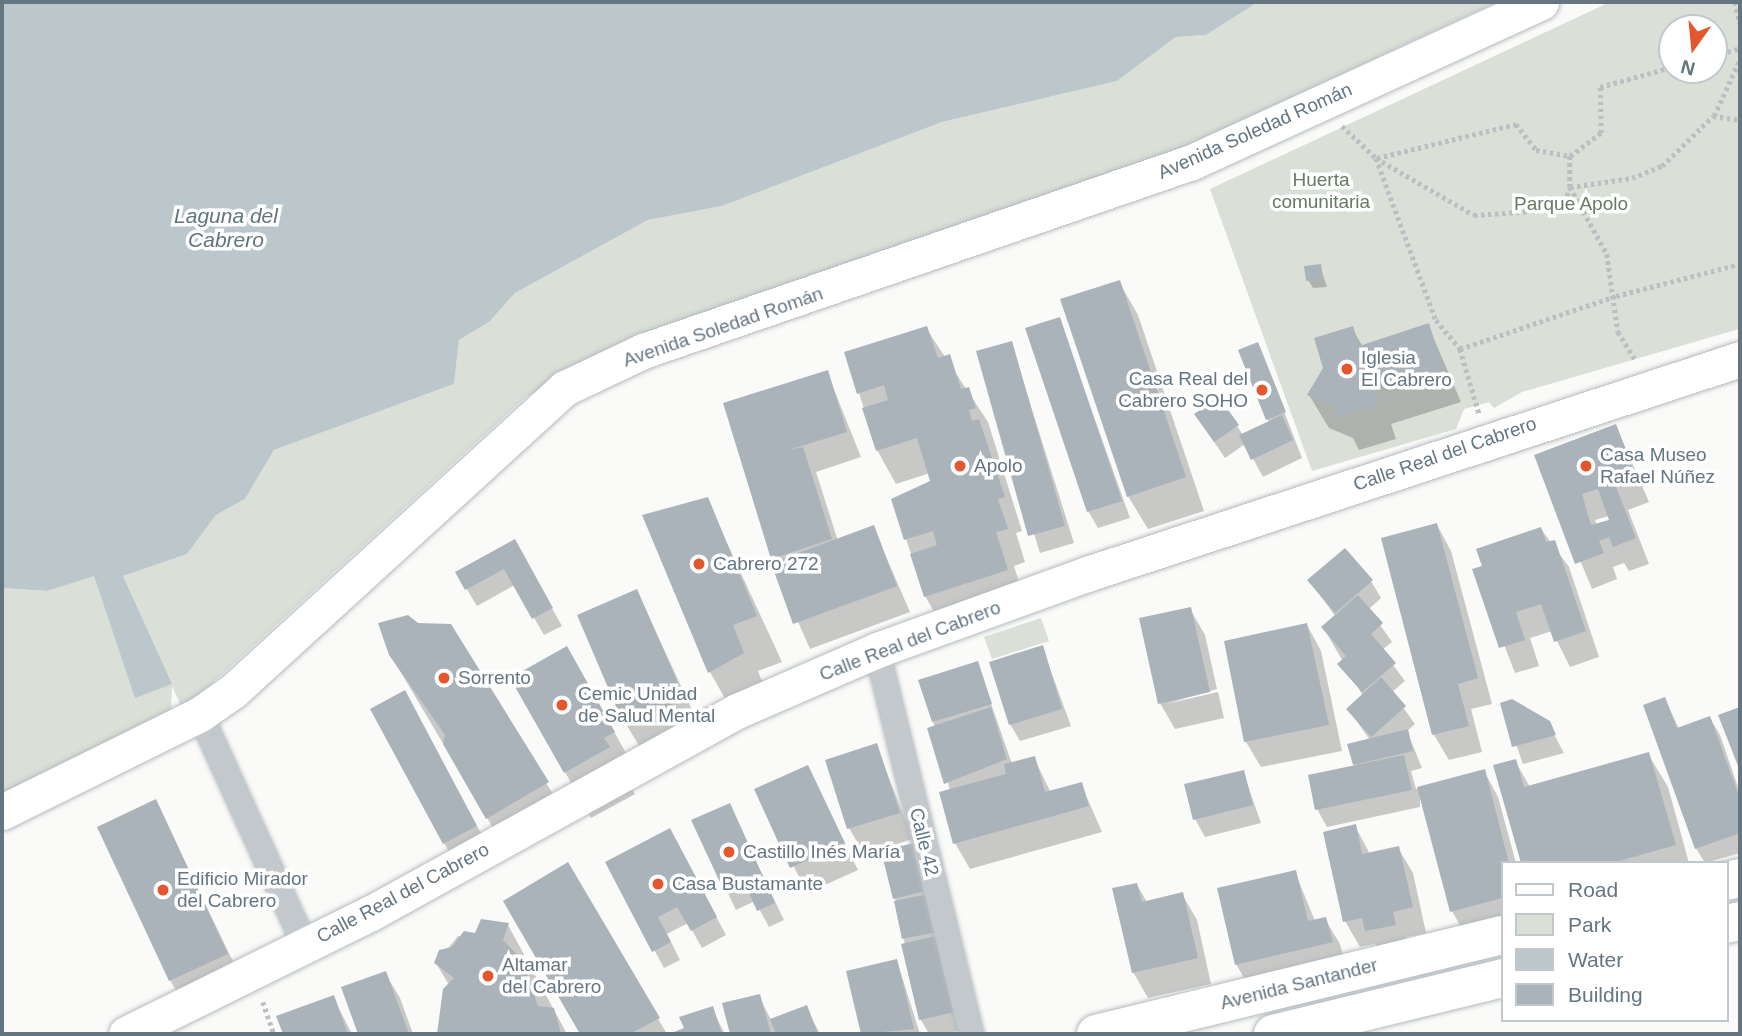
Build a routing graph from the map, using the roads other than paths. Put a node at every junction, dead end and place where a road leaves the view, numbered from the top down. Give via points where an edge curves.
1 (1541, 2) edge
2 (1740, 359) edge
3 (877, 650) junction
4 (200, 714) junction
5 (2, 812) edge
6 (1500, 935) edge
7 (305, 945) junction
8 (1500, 978) edge
9 (127, 1034) edge
10 (971, 1034) edge
11 (1096, 1034) edge
12 (1273, 1034) edge

1 - 4 street, Avenida Soledad Román via 1091,201 643,351 565,388
2 - 3 street, Calle Real del Cabrero via 1112,565
3 - 7 street, Calle Real del Cabrero via 737,711
3 - 10 street, Calle 42
4 - 5 street, Avenida Soledad Román
4 - 7 street
6 - 11 highway, Avenida Santander
7 - 9 street, Calle Real del Cabrero
8 - 12 highway

